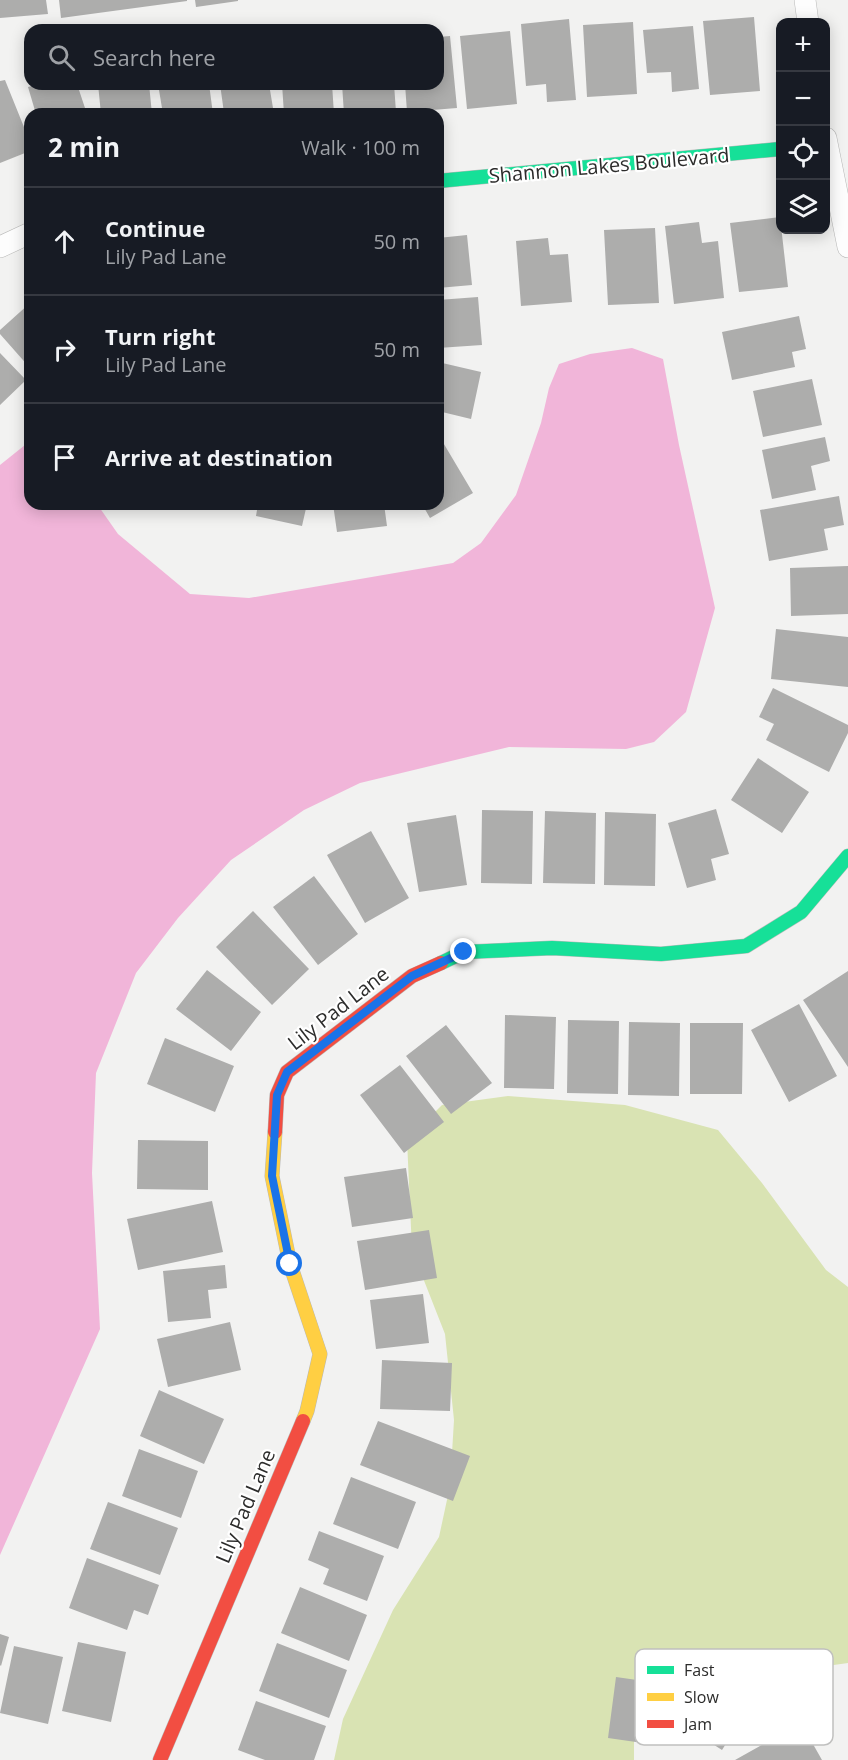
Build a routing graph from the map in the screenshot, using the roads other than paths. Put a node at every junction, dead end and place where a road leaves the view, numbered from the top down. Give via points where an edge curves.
1 (805, 0) edge
2 (807, 18) edge
3 (776, 149) edge
4 (830, 161) edge
5 (444, 181) edge
6 (24, 236) edge
7 (0, 247) edge
8 (848, 247) edge
9 (848, 856) edge
10 (160, 1760) edge

1 - 2 street
3 - 5 street, Shannon Lakes Boulevard
4 - 8 street
6 - 7 street
9 - 10 street, Lily Pad Lane via 801,912 746,946 661,954 552,948 464,952 412,976 287,1072 277,1095 272,1176 290,1264 320,1354 307,1411

